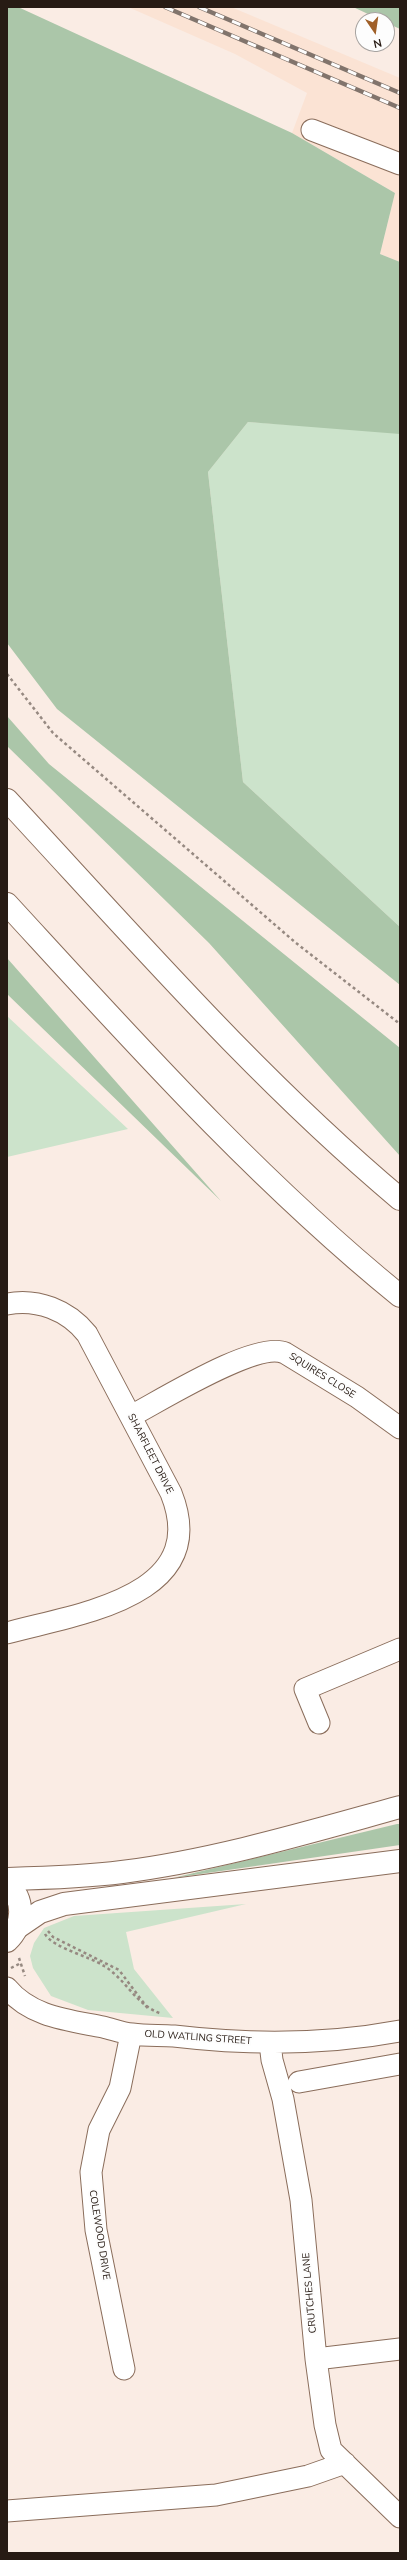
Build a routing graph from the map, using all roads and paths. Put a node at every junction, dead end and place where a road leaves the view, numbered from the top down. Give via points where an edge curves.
1 (312, 130) dead end
2 (400, 164) edge
3 (7, 674) edge
4 (7, 800) edge
5 (7, 904) edge
6 (400, 1024) edge
7 (400, 1199) edge
8 (400, 1296) edge
9 (7, 1304) edge
10 (131, 1416) junction
11 (400, 1428) edge
12 (7, 1633) edge
13 (400, 1650) edge
14 (319, 1723) dead end
15 (400, 1807) edge
16 (400, 1861) edge
17 (7, 1879) edge
18 (7, 1884) edge
19 (44, 1928) joint
20 (14, 1942) edge
21 (20, 1964) dead end
22 (7, 1988) edge
23 (400, 2031) edge
24 (131, 2034) junction
25 (270, 2043) junction
26 (400, 2064) edge
27 (299, 2082) dead end
28 (400, 2349) edge
29 (316, 2359) junction
30 (124, 2369) dead end
31 (345, 2463) junction
32 (7, 2511) edge
33 (400, 2517) edge

1 - 2 street
3 - 6 path via 53,733 296,943
4 - 7 main road via 182,990 272,1082
5 - 8 main road via 220,1132 296,1206
9 - 10 street, SHARFLEET DRIVE via 29,1302 49,1306 82,1328 92,1341
10 - 11 street, SQUIRES CLOSE via 237,1360 257,1352 274,1350 285,1353 357,1397
10 - 12 street, SHARFLEET DRIVE via 176,1507 178,1534 172,1559 162,1574 143,1590 120,1602
13 - 14 street via 306,1689
15 - 17 main road via 277,1840 155,1867 80,1877
16 - 20 main road via 64,1904 40,1912
18 - 20 main road via 20,1905
19 - 19 path via 52,1936 119,1970 149,2010 132,1995 116,1974 50,1940
20 - 21 path
22 - 24 street, OLD WATLING STREET via 21,2003 40,2012 67,2021
23 - 25 street, OLD WATLING STREET via 360,2038
24 - 25 street, OLD WATLING STREET via 221,2042
24 - 30 street, COLEWOOD DRIVE via 120,2088 100,2130 91,2172 96,2230
25 - 29 street, CRUTCHES LANE via 301,2200
26 - 27 street
28 - 29 street
29 - 31 street, CRUTCHES LANE via 324,2426 331,2450
31 - 32 street via 308,2476 216,2495
31 - 33 street, CRUTCHES LANE

